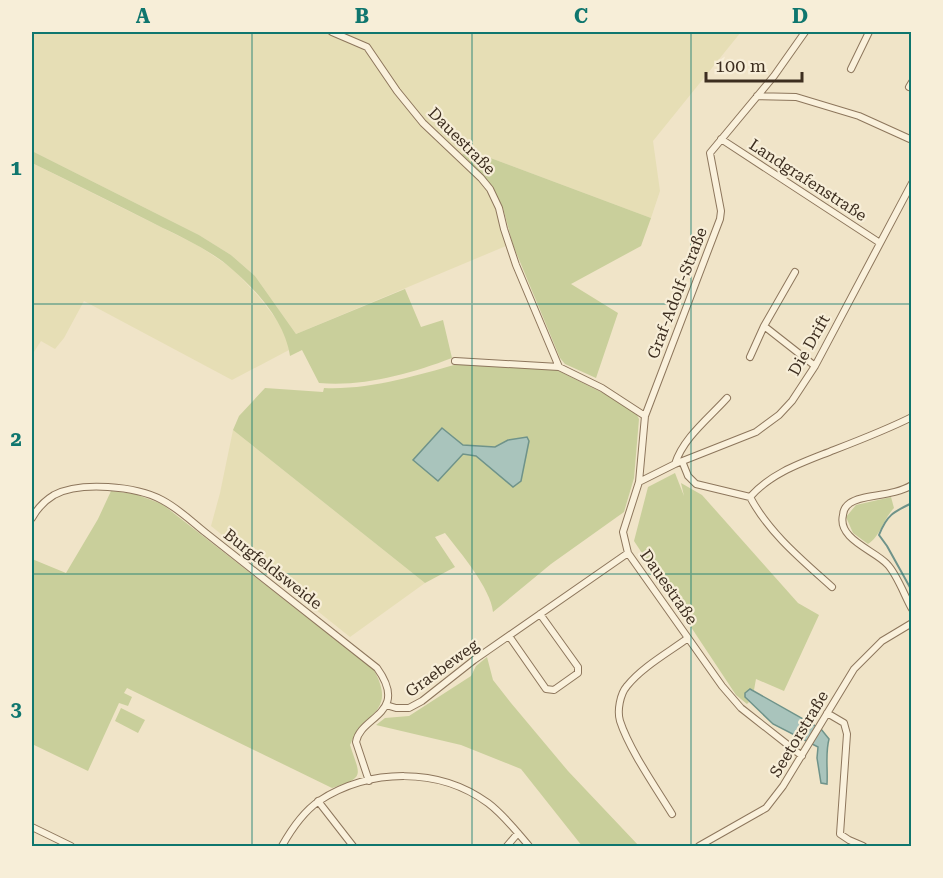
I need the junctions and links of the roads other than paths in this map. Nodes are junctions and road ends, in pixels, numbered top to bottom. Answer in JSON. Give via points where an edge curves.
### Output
{"nodes":[{"id":1,"x":332,"y":32,"type":"edge"},
{"id":2,"x":805,"y":32,"type":"edge"},
{"id":3,"x":869,"y":32,"type":"edge"},
{"id":4,"x":851,"y":69,"type":"dead end"},
{"id":5,"x":757,"y":96,"type":"junction"},
{"id":6,"x":721,"y":140,"type":"junction"},
{"id":7,"x":912,"y":140,"type":"edge"},
{"id":8,"x":912,"y":183,"type":"edge"},
{"id":9,"x":880,"y":243,"type":"junction"},
{"id":10,"x":795,"y":272,"type":"dead end"},
{"id":11,"x":764,"y":326,"type":"junction"},
{"id":12,"x":750,"y":357,"type":"dead end"},
{"id":13,"x":455,"y":361,"type":"dead end"},
{"id":14,"x":815,"y":366,"type":"junction"},
{"id":15,"x":559,"y":367,"type":"junction"},
{"id":16,"x":727,"y":398,"type":"dead end"},
{"id":17,"x":645,"y":416,"type":"junction"},
{"id":18,"x":912,"y":417,"type":"edge"},
{"id":19,"x":678,"y":463,"type":"junction"},
{"id":20,"x":639,"y":482,"type":"junction"},
{"id":21,"x":912,"y":485,"type":"edge"},
{"id":22,"x":750,"y":497,"type":"junction"},
{"id":23,"x":32,"y":518,"type":"edge"},
{"id":24,"x":628,"y":553,"type":"junction"},
{"id":25,"x":832,"y":587,"type":"dead end"},
{"id":26,"x":912,"y":609,"type":"edge"},
{"id":27,"x":540,"y":614,"type":"junction"},
{"id":28,"x":912,"y":622,"type":"edge"},
{"id":29,"x":509,"y":636,"type":"junction"},
{"id":30,"x":688,"y":638,"type":"junction"},
{"id":31,"x":386,"y":705,"type":"junction"},
{"id":32,"x":827,"y":713,"type":"junction"},
{"id":33,"x":803,"y":753,"type":"junction"},
{"id":34,"x":369,"y":781,"type":"junction"},
{"id":35,"x":318,"y":801,"type":"junction"},
{"id":36,"x":672,"y":814,"type":"dead end"},
{"id":37,"x":32,"y":827,"type":"edge"},
{"id":38,"x":518,"y":833,"type":"junction"},
{"id":39,"x":71,"y":846,"type":"edge"},
{"id":40,"x":282,"y":846,"type":"edge"},
{"id":41,"x":353,"y":846,"type":"edge"},
{"id":42,"x":507,"y":846,"type":"edge"},
{"id":43,"x":529,"y":846,"type":"edge"},
{"id":44,"x":699,"y":846,"type":"edge"},
{"id":45,"x":863,"y":846,"type":"edge"}],
"edges":[{"from":1,"to":15,"type":"street","name":"Dauestraße","via":[[367,47],[423,123],[490,189],[516,265]]},
{"from":2,"to":5,"type":"street","name":"Graf-Adolf-Straße"},
{"from":3,"to":4,"type":"street"},
{"from":5,"to":6,"type":"street","name":"Graf-Adolf-Straße"},
{"from":5,"to":7,"type":"street","via":[[796,97],[859,116]]},
{"from":6,"to":9,"type":"street","name":"Landgrafenstraße"},
{"from":6,"to":17,"type":"street","name":"Graf-Adolf-Straße","via":[[710,153],[720,219]]},
{"from":8,"to":9,"type":"street","name":"Die Drift"},
{"from":9,"to":14,"type":"street","name":"Die Drift"},
{"from":10,"to":11,"type":"street"},
{"from":11,"to":12,"type":"street"},
{"from":11,"to":14,"type":"street"},
{"from":13,"to":15,"type":"street"},
{"from":14,"to":19,"type":"street","name":"Die Drift","via":[[792,401],[756,432]]},
{"from":15,"to":17,"type":"street","via":[[602,388]]},
{"from":16,"to":19,"type":"street","via":[[679,452]]},
{"from":17,"to":20,"type":"street","name":"Dauestraße"},
{"from":18,"to":22,"type":"street","via":[[788,468]]},
{"from":19,"to":20,"type":"street","name":"Die Drift"},
{"from":19,"to":22,"type":"street","via":[[696,484]]},
{"from":20,"to":24,"type":"street","name":"Dauestraße","via":[[623,532]]},
{"from":21,"to":26,"type":"street","via":[[896,493],[851,502],[845,508],[842,523],[855,540],[888,564]]},
{"from":22,"to":25,"type":"street","via":[[758,513],[798,557]]},
{"from":23,"to":31,"type":"street","name":"Burgfeldsweide","via":[[54,495],[83,488],[121,488],[160,498],[187,515],[377,668],[386,684]]},
{"from":24,"to":27,"type":"street","name":"Graebeweg"},
{"from":24,"to":30,"type":"street","name":"Dauestraße"},
{"from":27,"to":29,"type":"street","name":"Graebeweg"},
{"from":27,"to":29,"type":"street","via":[[578,667],[578,673],[562,685],[546,689]]},
{"from":28,"to":32,"type":"street","name":"Seetorstraße","via":[[863,659]]},
{"from":29,"to":31,"type":"street","name":"Graebeweg","via":[[422,701],[409,708]]},
{"from":30,"to":33,"type":"street","name":"Dauestraße","via":[[741,708]]},
{"from":30,"to":36,"type":"street","via":[[626,687],[619,709],[629,741]]},
{"from":31,"to":34,"type":"street","via":[[357,736]]},
{"from":32,"to":33,"type":"street","name":"Seetorstraße"},
{"from":32,"to":45,"type":"street","via":[[844,723],[847,734],[840,834]]},
{"from":33,"to":44,"type":"street","name":"Seetorstraße","via":[[766,808]]},
{"from":34,"to":35,"type":"street"},
{"from":34,"to":38,"type":"street","via":[[415,776],[452,784],[488,803]]},
{"from":35,"to":40,"type":"street"},
{"from":35,"to":41,"type":"street"},
{"from":37,"to":39,"type":"street"},
{"from":38,"to":42,"type":"street"},
{"from":38,"to":43,"type":"street"}]}
